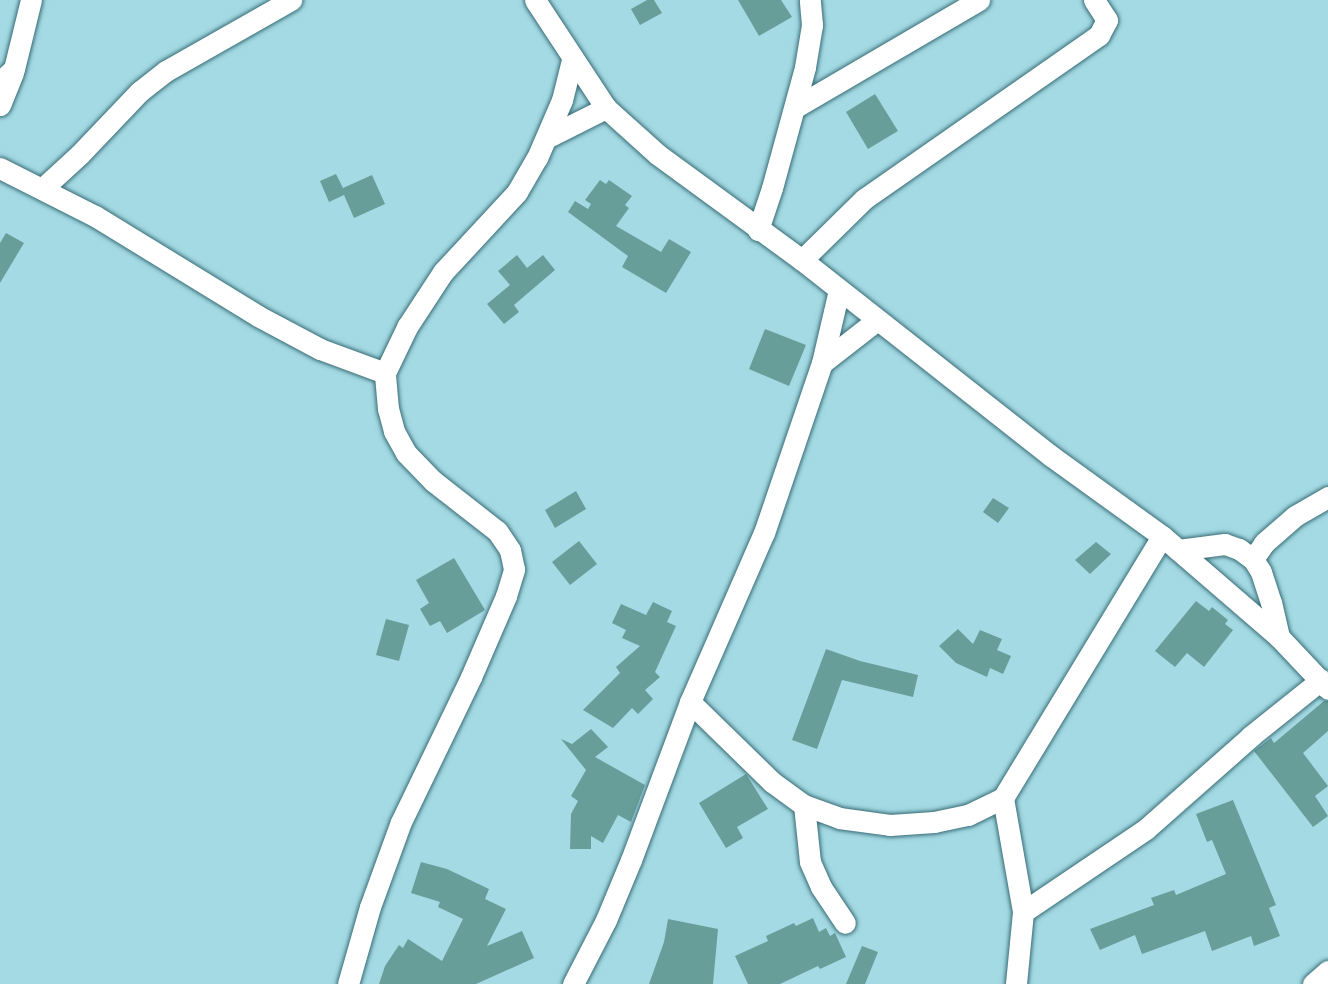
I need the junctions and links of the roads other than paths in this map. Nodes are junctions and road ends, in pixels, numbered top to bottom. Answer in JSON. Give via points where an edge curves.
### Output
{"nodes":[{"id":1,"x":31,"y":0,"type":"edge"},
{"id":2,"x":291,"y":0,"type":"edge"},
{"id":3,"x":535,"y":0,"type":"edge"},
{"id":4,"x":810,"y":0,"type":"edge"},
{"id":5,"x":979,"y":0,"type":"edge"},
{"id":6,"x":1094,"y":0,"type":"edge"},
{"id":7,"x":572,"y":60,"type":"junction"},
{"id":8,"x":7,"y":76,"type":"edge"},
{"id":9,"x":0,"y":105,"type":"edge"},
{"id":10,"x":796,"y":107,"type":"junction"},
{"id":11,"x":606,"y":108,"type":"junction"},
{"id":12,"x":548,"y":137,"type":"junction"},
{"id":13,"x":0,"y":168,"type":"edge"},
{"id":14,"x":43,"y":188,"type":"junction"},
{"id":15,"x":758,"y":230,"type":"junction"},
{"id":16,"x":801,"y":260,"type":"junction"},
{"id":17,"x":838,"y":290,"type":"junction"},
{"id":18,"x":877,"y":320,"type":"junction"},
{"id":19,"x":822,"y":363,"type":"junction"},
{"id":20,"x":385,"y":373,"type":"junction"},
{"id":21,"x":1328,"y":497,"type":"edge"},
{"id":22,"x":1162,"y":536,"type":"junction"},
{"id":23,"x":1179,"y":550,"type":"junction"},
{"id":24,"x":1253,"y":559,"type":"junction"},
{"id":25,"x":1279,"y":637,"type":"junction"},
{"id":26,"x":1324,"y":685,"type":"edge"},
{"id":27,"x":690,"y":702,"type":"junction"},
{"id":28,"x":1003,"y":798,"type":"junction"},
{"id":29,"x":804,"y":805,"type":"junction"},
{"id":30,"x":1023,"y":912,"type":"junction"},
{"id":31,"x":845,"y":923,"type":"dead end"},
{"id":32,"x":1328,"y":972,"type":"edge"},
{"id":33,"x":348,"y":984,"type":"edge"},
{"id":34,"x":573,"y":984,"type":"edge"},
{"id":35,"x":1016,"y":984,"type":"edge"},
{"id":36,"x":1313,"y":984,"type":"edge"}],
"edges":[{"from":1,"to":8,"type":"street"},
{"from":2,"to":14,"type":"street","via":[[166,71],[139,92]]},
{"from":3,"to":7,"type":"street"},
{"from":4,"to":10,"type":"street","via":[[812,25]]},
{"from":5,"to":10,"type":"street"},
{"from":6,"to":16,"type":"street","via":[[1107,20],[1099,35],[864,199]]},
{"from":7,"to":11,"type":"street"},
{"from":7,"to":12,"type":"street"},
{"from":8,"to":9,"type":"street"},
{"from":10,"to":15,"type":"street"},
{"from":11,"to":12,"type":"street"},
{"from":11,"to":15,"type":"street","via":[[657,154]]},
{"from":12,"to":20,"type":"street","via":[[517,192],[443,272],[407,327]]},
{"from":13,"to":14,"type":"street"},
{"from":14,"to":20,"type":"street","via":[[258,316],[320,349]]},
{"from":15,"to":16,"type":"street"},
{"from":16,"to":17,"type":"street"},
{"from":17,"to":18,"type":"street"},
{"from":17,"to":19,"type":"street"},
{"from":18,"to":19,"type":"street"},
{"from":18,"to":22,"type":"street","via":[[1051,456]]},
{"from":19,"to":27,"type":"street","via":[[764,533]]},
{"from":20,"to":33,"type":"street","via":[[388,409],[406,453],[433,481],[497,531],[510,550],[514,569],[471,677],[401,822],[370,907]]},
{"from":21,"to":24,"type":"street","via":[[1295,516],[1264,543]]},
{"from":22,"to":23,"type":"street"},
{"from":22,"to":28,"type":"street"},
{"from":23,"to":24,"type":"street","via":[[1225,544]]},
{"from":23,"to":25,"type":"street"},
{"from":24,"to":25,"type":"street","via":[[1261,572]]},
{"from":25,"to":26,"type":"street"},
{"from":26,"to":30,"type":"street","via":[[1251,736],[1146,829]]},
{"from":27,"to":29,"type":"street","via":[[772,782]]},
{"from":27,"to":34,"type":"street","via":[[631,860]]},
{"from":28,"to":29,"type":"street","via":[[968,815],[890,825],[839,818]]},
{"from":28,"to":30,"type":"street"},
{"from":29,"to":31,"type":"street","via":[[810,862]]},
{"from":30,"to":35,"type":"street"},
{"from":32,"to":36,"type":"street"}]}
